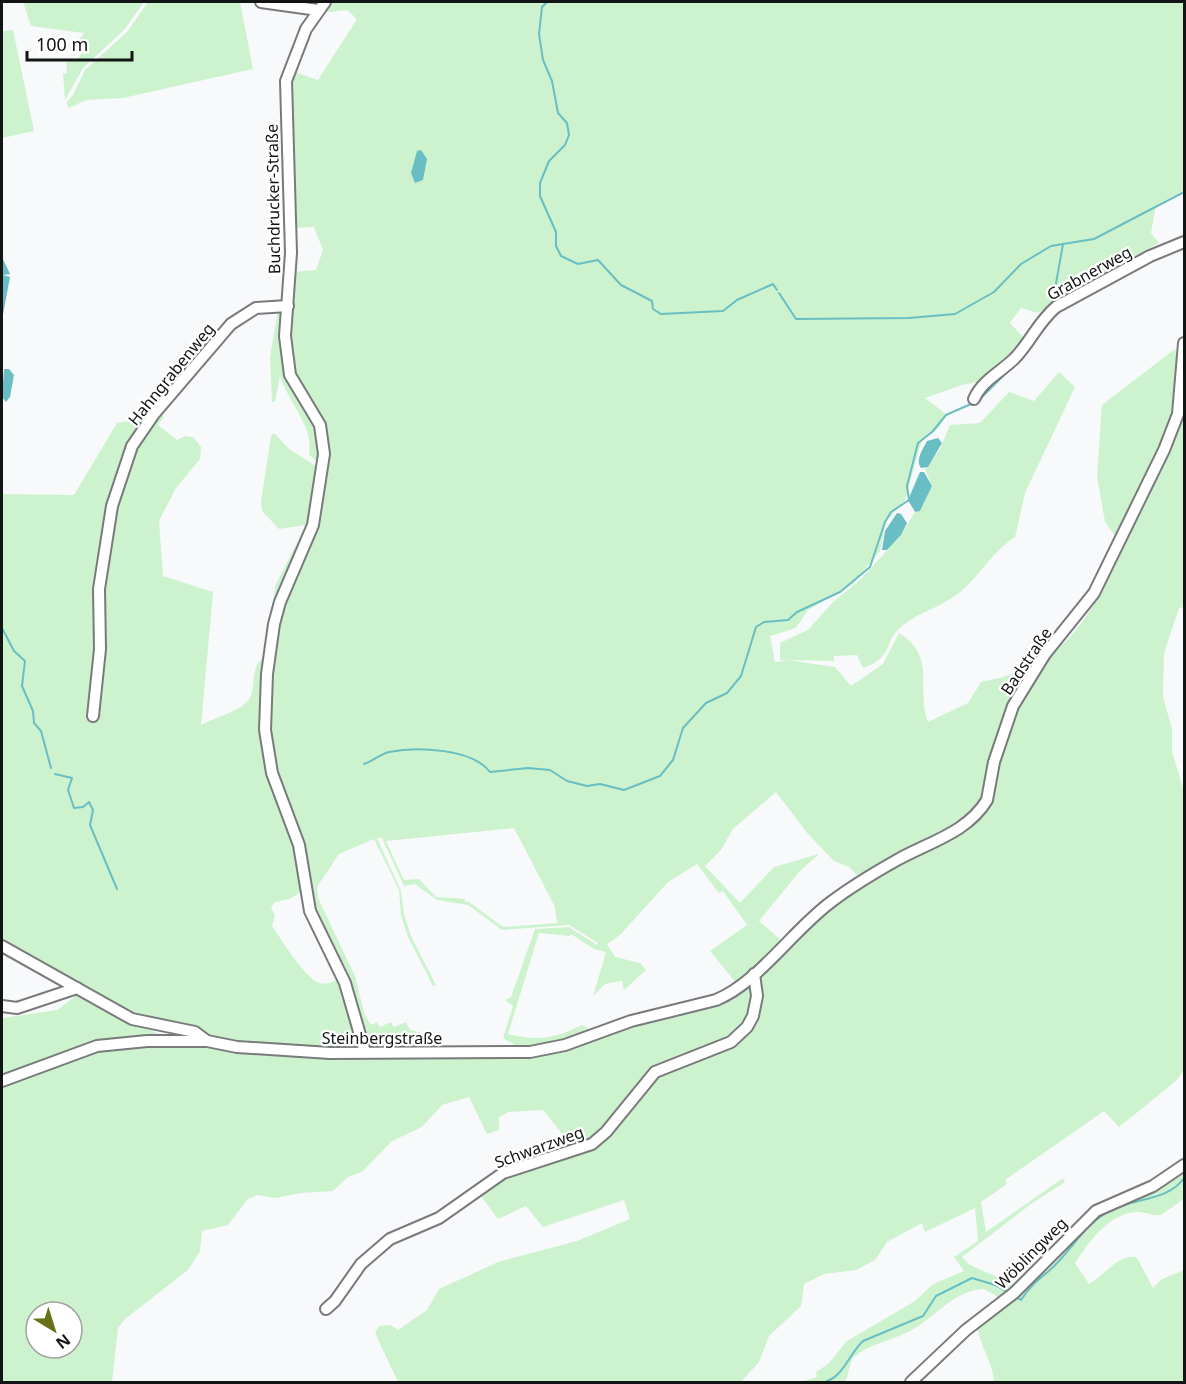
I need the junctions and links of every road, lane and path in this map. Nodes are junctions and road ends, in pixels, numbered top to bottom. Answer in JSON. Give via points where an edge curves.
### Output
{"nodes":[{"id":1,"x":261,"y":2,"type":"edge"},
{"id":2,"x":321,"y":6,"type":"edge"},
{"id":3,"x":1185,"y":242,"type":"edge"},
{"id":4,"x":288,"y":306,"type":"junction"},
{"id":5,"x":1185,"y":343,"type":"edge"},
{"id":6,"x":974,"y":399,"type":"dead end"},
{"id":7,"x":93,"y":716,"type":"dead end"},
{"id":8,"x":2,"y":946,"type":"edge"},
{"id":9,"x":754,"y":974,"type":"junction"},
{"id":10,"x":77,"y":988,"type":"junction"},
{"id":11,"x":2,"y":1006,"type":"edge"},
{"id":12,"x":207,"y":1041,"type":"junction"},
{"id":13,"x":365,"y":1052,"type":"junction"},
{"id":14,"x":2,"y":1081,"type":"edge"},
{"id":15,"x":1185,"y":1165,"type":"edge"},
{"id":16,"x":326,"y":1309,"type":"dead end"},
{"id":17,"x":911,"y":1383,"type":"edge"}],
"edges":[{"from":1,"to":2,"type":"street"},
{"from":2,"to":4,"type":"street","name":"Buchdrucker-Straße","via":[[296,54],[286,86],[291,239]]},
{"from":3,"to":6,"type":"street","name":"Grabnerweg","via":[[1150,256],[1056,306],[1016,357],[980,386]]},
{"from":4,"to":7,"type":"street","name":"Hahngrabenweg","via":[[256,308],[231,324],[154,414],[132,446],[112,506],[99,590],[100,649]]},
{"from":4,"to":13,"type":"street","name":"Buchdrucker-Straße","via":[[288,370],[320,425],[324,454],[313,525],[274,624],[266,694],[266,746],[297,837],[310,911],[345,983]]},
{"from":5,"to":9,"type":"street","name":"Badstraße","via":[[1178,414],[1164,450],[1094,593],[1045,654],[1013,706],[983,806],[958,830],[898,859],[829,903]]},
{"from":8,"to":10,"type":"street"},
{"from":9,"to":13,"type":"street","name":"Steinbergstraße","via":[[716,1000],[631,1021],[547,1050],[505,1054]]},
{"from":9,"to":16,"type":"street","name":"Schwarzweg","via":[[756,1007],[739,1036],[655,1072],[592,1144],[511,1170],[439,1218],[390,1239],[361,1264]]},
{"from":10,"to":11,"type":"street","via":[[17,1008]]},
{"from":10,"to":12,"type":"street","via":[[132,1020],[195,1032]]},
{"from":12,"to":13,"type":"street","name":"Steinbergstraße","via":[[237,1047]]},
{"from":12,"to":14,"type":"street","name":"Steinbergstraße","via":[[97,1046]]},
{"from":15,"to":17,"type":"street","name":"Wöblingweg","via":[[1153,1186],[1096,1211],[1010,1297],[966,1330]]}]}
